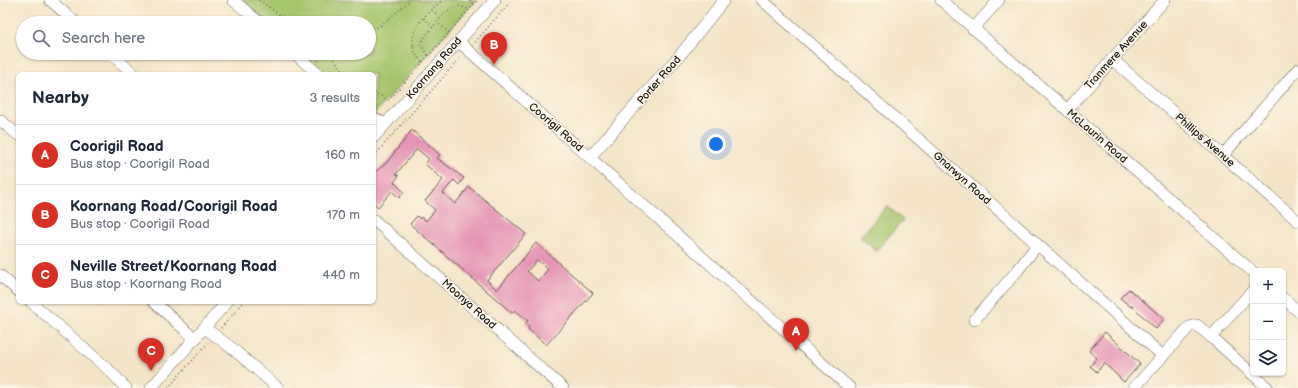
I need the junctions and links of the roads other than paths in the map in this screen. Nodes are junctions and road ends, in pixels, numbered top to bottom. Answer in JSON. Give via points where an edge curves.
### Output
{"nodes":[{"id":1,"x":50,"y":0,"type":"edge"},
{"id":2,"x":234,"y":0,"type":"edge"},
{"id":3,"x":495,"y":0,"type":"edge"},
{"id":4,"x":724,"y":0,"type":"edge"},
{"id":5,"x":762,"y":0,"type":"edge"},
{"id":6,"x":941,"y":0,"type":"edge"},
{"id":7,"x":999,"y":0,"type":"edge"},
{"id":8,"x":1165,"y":0,"type":"edge"},
{"id":9,"x":68,"y":16,"type":"edge"},
{"id":10,"x":252,"y":16,"type":"edge"},
{"id":11,"x":973,"y":29,"type":"junction"},
{"id":12,"x":458,"y":41,"type":"junction"},
{"id":13,"x":1112,"y":59,"type":"junction"},
{"id":14,"x":118,"y":60,"type":"edge"},
{"id":15,"x":302,"y":60,"type":"edge"},
{"id":16,"x":1298,"y":69,"type":"edge"},
{"id":17,"x":132,"y":72,"type":"edge"},
{"id":18,"x":316,"y":72,"type":"edge"},
{"id":19,"x":1067,"y":110,"type":"junction"},
{"id":20,"x":0,"y":120,"type":"edge"},
{"id":21,"x":378,"y":130,"type":"edge"},
{"id":22,"x":16,"y":133,"type":"edge"},
{"id":23,"x":1223,"y":155,"type":"junction"},
{"id":24,"x":590,"y":157,"type":"junction"},
{"id":25,"x":1298,"y":221,"type":"edge"},
{"id":26,"x":376,"y":222,"type":"edge"},
{"id":27,"x":1037,"y":245,"type":"junction"},
{"id":28,"x":1250,"y":269,"type":"edge"},
{"id":29,"x":0,"y":275,"type":"edge"},
{"id":30,"x":16,"y":289,"type":"edge"},
{"id":31,"x":1250,"y":293,"type":"edge"},
{"id":32,"x":1286,"y":301,"type":"edge"},
{"id":33,"x":33,"y":304,"type":"edge"},
{"id":34,"x":156,"y":304,"type":"edge"},
{"id":35,"x":225,"y":304,"type":"edge"},
{"id":36,"x":1298,"y":311,"type":"edge"},
{"id":37,"x":974,"y":320,"type":"dead end"},
{"id":38,"x":207,"y":325,"type":"junction"},
{"id":39,"x":1211,"y":337,"type":"junction"},
{"id":40,"x":195,"y":339,"type":"junction"},
{"id":41,"x":1163,"y":356,"type":"junction"},
{"id":42,"x":110,"y":371,"type":"junction"},
{"id":43,"x":126,"y":388,"type":"edge"},
{"id":44,"x":134,"y":388,"type":"edge"},
{"id":45,"x":151,"y":388,"type":"edge"},
{"id":46,"x":278,"y":388,"type":"edge"},
{"id":47,"x":563,"y":388,"type":"edge"},
{"id":48,"x":850,"y":388,"type":"edge"},
{"id":49,"x":1134,"y":388,"type":"edge"},
{"id":50,"x":1268,"y":388,"type":"edge"}],
"edges":[{"from":1,"to":9,"type":"street"},
{"from":2,"to":10,"type":"street"},
{"from":3,"to":12,"type":"street","name":"Koornang Road"},
{"from":4,"to":24,"type":"street","name":"Porter Road","via":[[677,59]]},
{"from":5,"to":27,"type":"street","name":"Gnarwyn Road"},
{"from":6,"to":11,"type":"street","name":"McLaurin Road"},
{"from":7,"to":11,"type":"street"},
{"from":8,"to":13,"type":"street","name":"Tranmere Avenue"},
{"from":11,"to":19,"type":"street","name":"McLaurin Road"},
{"from":12,"to":21,"type":"street","name":"Koornang Road"},
{"from":12,"to":24,"type":"street","name":"Coorigil Road"},
{"from":13,"to":19,"type":"street","name":"Tranmere Avenue"},
{"from":13,"to":23,"type":"street","name":"Phillips Avenue"},
{"from":14,"to":17,"type":"street"},
{"from":15,"to":18,"type":"street"},
{"from":16,"to":23,"type":"street"},
{"from":19,"to":28,"type":"street","name":"McLaurin Road"},
{"from":20,"to":22,"type":"street"},
{"from":23,"to":25,"type":"street","name":"Phillips Avenue"},
{"from":24,"to":48,"type":"street","name":"Coorigil Road"},
{"from":26,"to":47,"type":"street","name":"Moonya Road"},
{"from":27,"to":37,"type":"street"},
{"from":27,"to":41,"type":"street","name":"Gnarwyn Road"},
{"from":29,"to":30,"type":"street"},
{"from":31,"to":39,"type":"street"},
{"from":32,"to":36,"type":"street"},
{"from":33,"to":42,"type":"street"},
{"from":34,"to":40,"type":"street"},
{"from":35,"to":38,"type":"street"},
{"from":38,"to":40,"type":"street"},
{"from":38,"to":46,"type":"street"},
{"from":39,"to":41,"type":"street","via":[[1197,325],[1193,325]]},
{"from":39,"to":50,"type":"street"},
{"from":40,"to":45,"type":"street"},
{"from":41,"to":49,"type":"street"},
{"from":42,"to":43,"type":"street"},
{"from":42,"to":44,"type":"street"}]}
